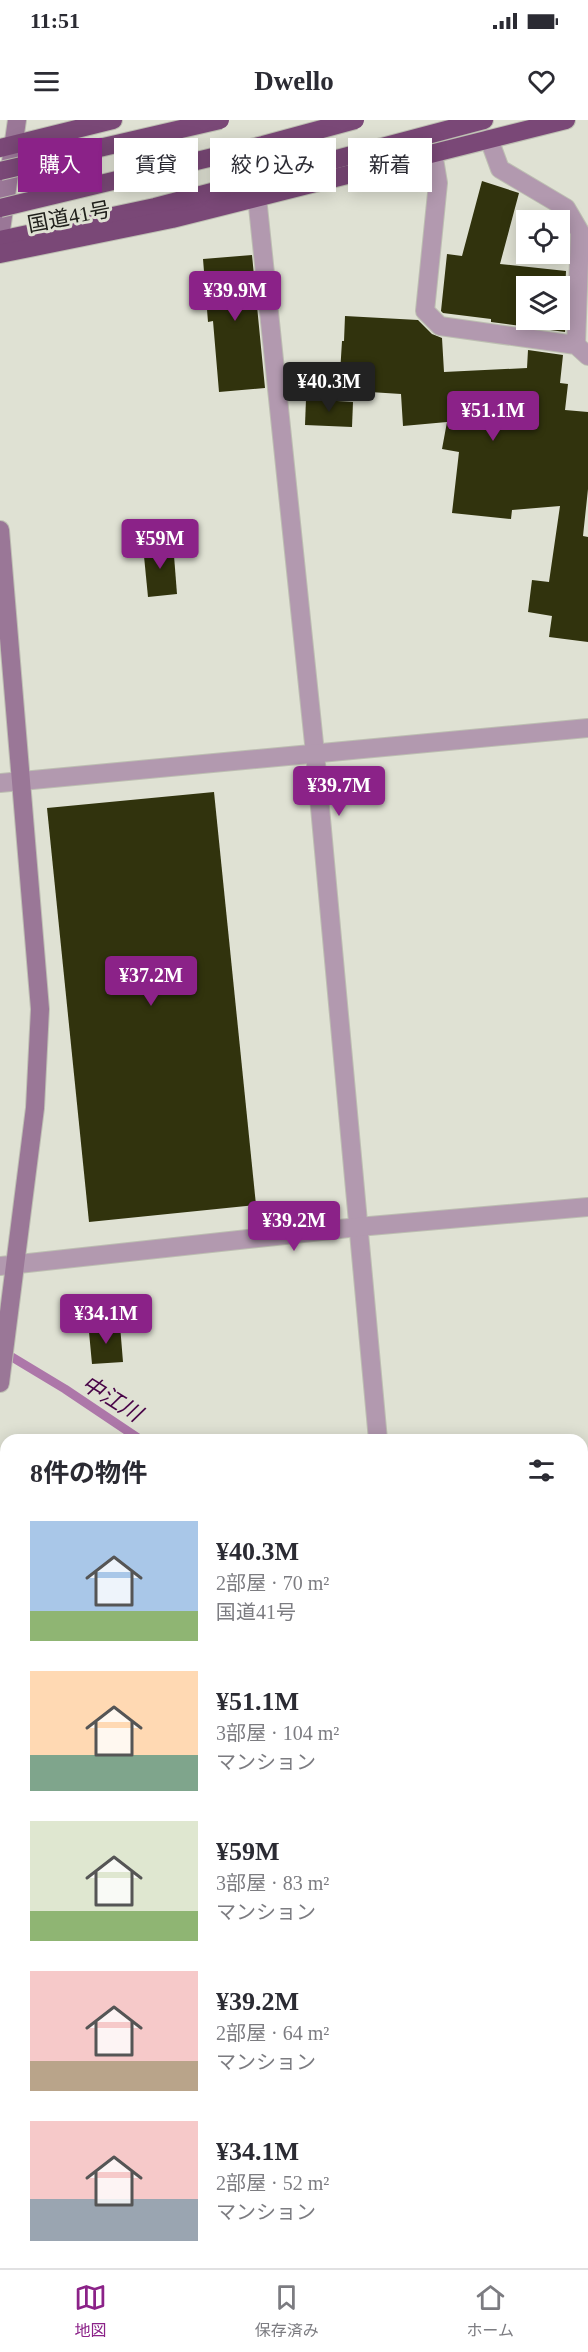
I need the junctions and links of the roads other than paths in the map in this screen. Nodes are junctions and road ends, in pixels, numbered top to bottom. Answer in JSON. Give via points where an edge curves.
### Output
{"nodes":[{"id":1,"x":17,"y":120,"type":"edge"},
{"id":2,"x":113,"y":120,"type":"edge"},
{"id":3,"x":220,"y":120,"type":"edge"},
{"id":4,"x":355,"y":120,"type":"edge"},
{"id":5,"x":484,"y":120,"type":"edge"},
{"id":6,"x":566,"y":120,"type":"edge"},
{"id":7,"x":489,"y":139,"type":"junction"},
{"id":8,"x":7,"y":146,"type":"edge"},
{"id":9,"x":433,"y":153,"type":"junction"},
{"id":10,"x":0,"y":171,"type":"edge"},
{"id":11,"x":257,"y":198,"type":"junction"},
{"id":12,"x":0,"y":208,"type":"edge"},
{"id":13,"x":0,"y":239,"type":"edge"},
{"id":14,"x":0,"y":254,"type":"edge"},
{"id":15,"x":582,"y":351,"type":"edge"},
{"id":16,"x":0,"y":530,"type":"edge"},
{"id":17,"x":588,"y":728,"type":"edge"},
{"id":18,"x":315,"y":753,"type":"junction"},
{"id":19,"x":22,"y":781,"type":"junction"},
{"id":20,"x":0,"y":783,"type":"edge"},
{"id":21,"x":588,"y":1207,"type":"edge"},
{"id":22,"x":358,"y":1227,"type":"junction"},
{"id":23,"x":7,"y":1266,"type":"edge"},
{"id":24,"x":0,"y":1383,"type":"edge"},
{"id":25,"x":377,"y":1434,"type":"edge"}],
"edges":[{"from":1,"to":8,"type":"street"},
{"from":2,"to":8,"type":"highway"},
{"from":3,"to":10,"type":"highway","bridge":true},
{"from":4,"to":12,"type":"highway","bridge":true},
{"from":5,"to":13,"type":"highway","via":[[155,207]]},
{"from":6,"to":7,"type":"highway","name":"国道41号"},
{"from":7,"to":9,"type":"highway","name":"国道41号"},
{"from":7,"to":15,"type":"street","via":[[500,169],[566,208],[580,232]]},
{"from":8,"to":13,"type":"street"},
{"from":9,"to":11,"type":"highway","name":"国道41号"},
{"from":9,"to":15,"type":"street","via":[[438,183],[425,311],[440,326]]},
{"from":11,"to":14,"type":"highway","name":"国道41号"},
{"from":11,"to":18,"type":"street"},
{"from":16,"to":19,"type":"street"},
{"from":17,"to":18,"type":"street"},
{"from":18,"to":19,"type":"street"},
{"from":18,"to":22,"type":"street"},
{"from":19,"to":20,"type":"street"},
{"from":19,"to":23,"type":"street","via":[[40,1009],[35,1108]]},
{"from":21,"to":22,"type":"street"},
{"from":22,"to":23,"type":"street"},
{"from":22,"to":25,"type":"street"},
{"from":23,"to":24,"type":"street","via":[[7,1319]]}]}
